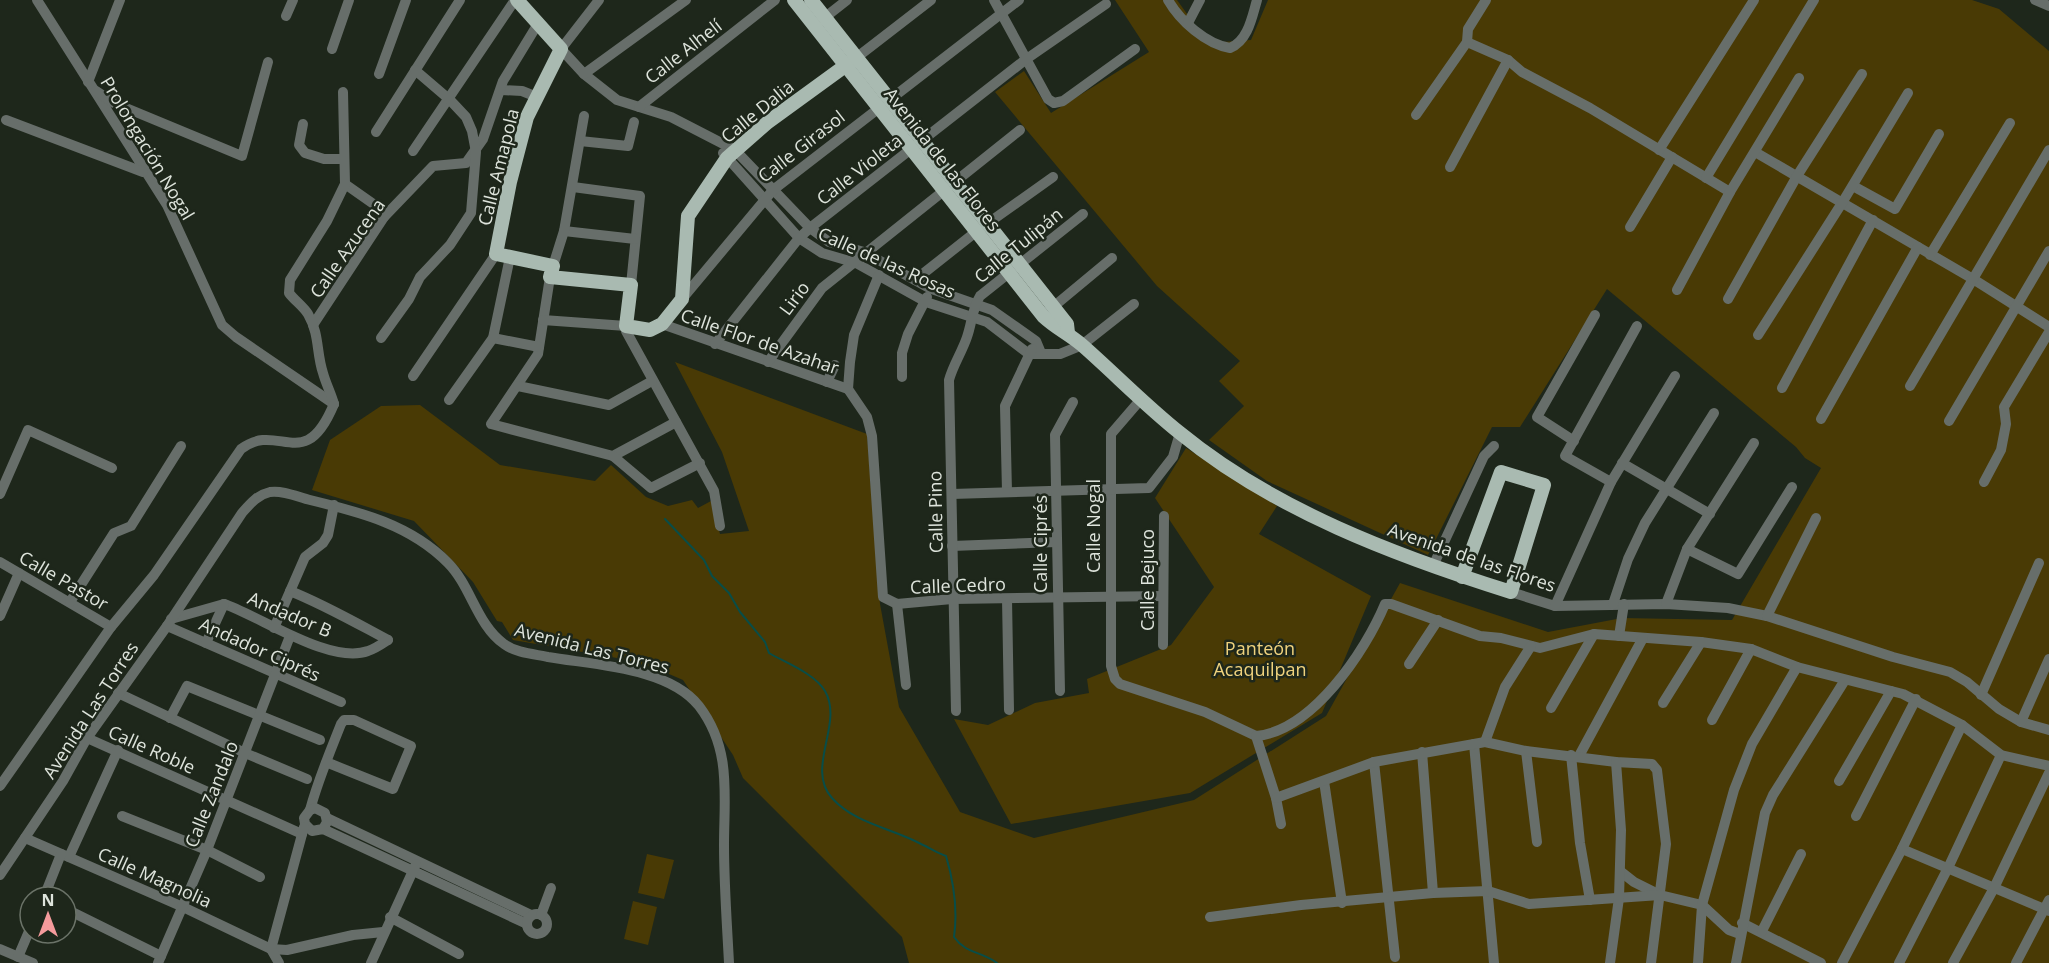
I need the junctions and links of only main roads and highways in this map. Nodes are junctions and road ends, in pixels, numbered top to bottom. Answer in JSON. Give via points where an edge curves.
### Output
{"nodes":[{"id":1,"x":516,"y":0,"type":"edge"},
{"id":2,"x":794,"y":0,"type":"edge"},
{"id":3,"x":811,"y":0,"type":"edge"},
{"id":4,"x":820,"y":21,"type":"junction"},
{"id":5,"x":851,"y":62,"type":"junction"},
{"id":6,"x":682,"y":298,"type":"joint"},
{"id":7,"x":662,"y":324,"type":"joint"},
{"id":8,"x":1462,"y":577,"type":"junction"}],
"edges":[{"from":1,"to":7,"type":"main road","name":"Calle Amapola","via":[[561,49],[526,117],[496,254],[552,271],[631,285],[626,326],[650,330]]},
{"from":2,"to":4,"type":"main road","name":"Avenida de las Flores"},
{"from":3,"to":4,"type":"main road","name":"Avenida de las Flores"},
{"from":4,"to":5,"type":"main road","name":"Avenida de las Flores"},
{"from":5,"to":6,"type":"main road","name":"Calle Dalia","via":[[731,154],[688,216]]},
{"from":5,"to":8,"type":"main road","name":"Avenida de las Flores","via":[[1048,311],[1067,324],[1068,333],[1180,433],[1264,490],[1358,536]]},
{"from":6,"to":7,"type":"main road","name":"Calle Girasol"},
{"from":8,"to":8,"type":"main road","name":"Avenida de las Flores","via":[[1501,472],[1545,485],[1510,592]]}]}
